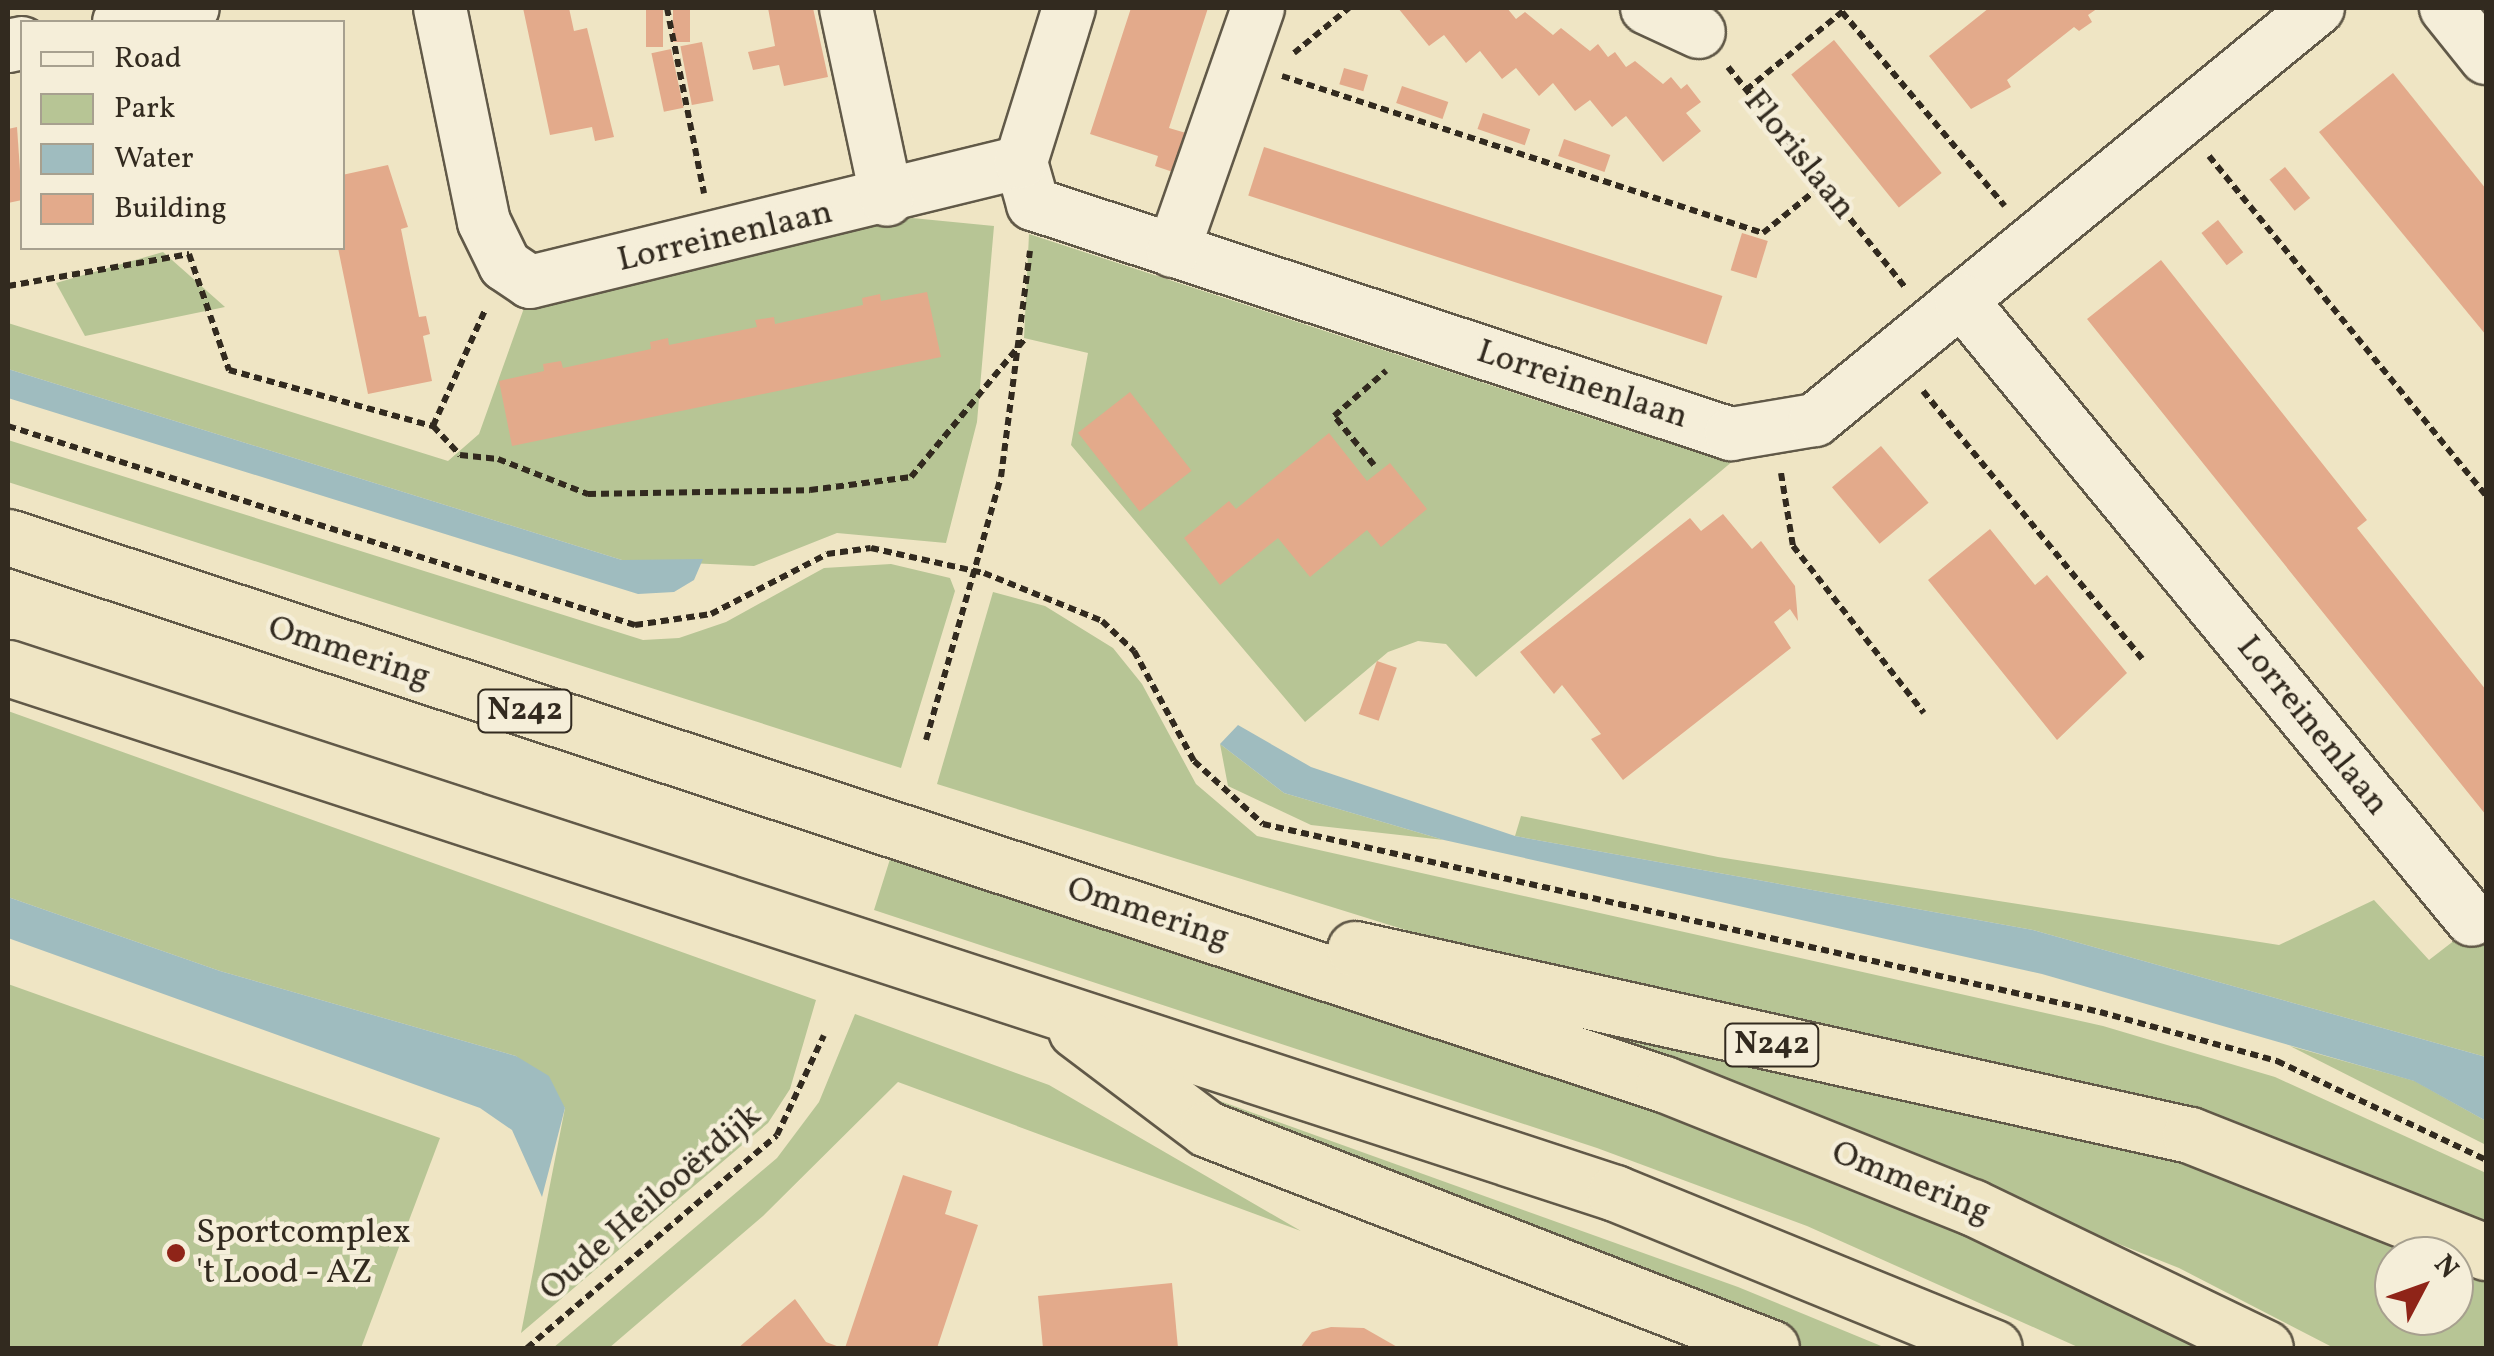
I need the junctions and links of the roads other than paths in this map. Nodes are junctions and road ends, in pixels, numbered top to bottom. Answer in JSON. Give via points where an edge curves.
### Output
{"nodes":[{"id":1,"x":194,"y":8,"type":"edge"},
{"id":2,"x":440,"y":8,"type":"edge"},
{"id":3,"x":846,"y":8,"type":"edge"},
{"id":4,"x":1069,"y":8,"type":"edge"},
{"id":5,"x":1258,"y":8,"type":"edge"},
{"id":6,"x":1647,"y":8,"type":"edge"},
{"id":7,"x":2318,"y":8,"type":"edge"},
{"id":8,"x":2446,"y":8,"type":"edge"},
{"id":9,"x":131,"y":20,"type":"edge"},
{"id":10,"x":1699,"y":32,"type":"road end"},
{"id":11,"x":2486,"y":58,"type":"edge"},
{"id":12,"x":1027,"y":183,"type":"junction"},
{"id":13,"x":887,"y":200,"type":"junction"},
{"id":14,"x":1174,"y":250,"type":"junction"},
{"id":15,"x":1948,"y":311,"type":"junction"},
{"id":16,"x":8,"y":537,"type":"edge"},
{"id":17,"x":8,"y":668,"type":"edge"},
{"id":18,"x":1044,"y":880,"type":"junction"},
{"id":19,"x":2472,"y":920,"type":"dead end"},
{"id":20,"x":1038,"y":1002,"type":"junction"},
{"id":21,"x":2486,"y":1252,"type":"edge"},
{"id":22,"x":1771,"y":1348,"type":"edge"},
{"id":23,"x":1994,"y":1348,"type":"edge"},
{"id":24,"x":2265,"y":1348,"type":"edge"}],
"edges":[{"from":1,"to":9,"type":"street"},
{"from":2,"to":13,"type":"street","name":"Lorreinenlaan","via":[[484,222],[505,265],[530,282]]},
{"from":3,"to":13,"type":"street"},
{"from":4,"to":12,"type":"street"},
{"from":5,"to":14,"type":"street"},
{"from":6,"to":10,"type":"street"},
{"from":7,"to":15,"type":"street","name":"Lorreinenlaan"},
{"from":8,"to":11,"type":"street"},
{"from":12,"to":13,"type":"street","name":"Lorreinenlaan"},
{"from":12,"to":14,"type":"street","name":"Lorreinenlaan"},
{"from":14,"to":15,"type":"street","name":"Lorreinenlaan","via":[[1731,434],[1815,420]]},
{"from":15,"to":19,"type":"street","name":"Lorreinenlaan"},
{"from":16,"to":18,"type":"highway","name":"Ommering","number":"N242"},
{"from":17,"to":20,"type":"highway"},
{"from":18,"to":21,"type":"highway","number":"N242","via":[[2190,1135]]},
{"from":18,"to":24,"type":"highway","name":"Ommering","number":"N242","via":[[1683,1092],[1972,1207]]},
{"from":20,"to":22,"type":"highway","via":[[1207,1129]]},
{"from":20,"to":23,"type":"highway","via":[[1616,1193]]}]}
